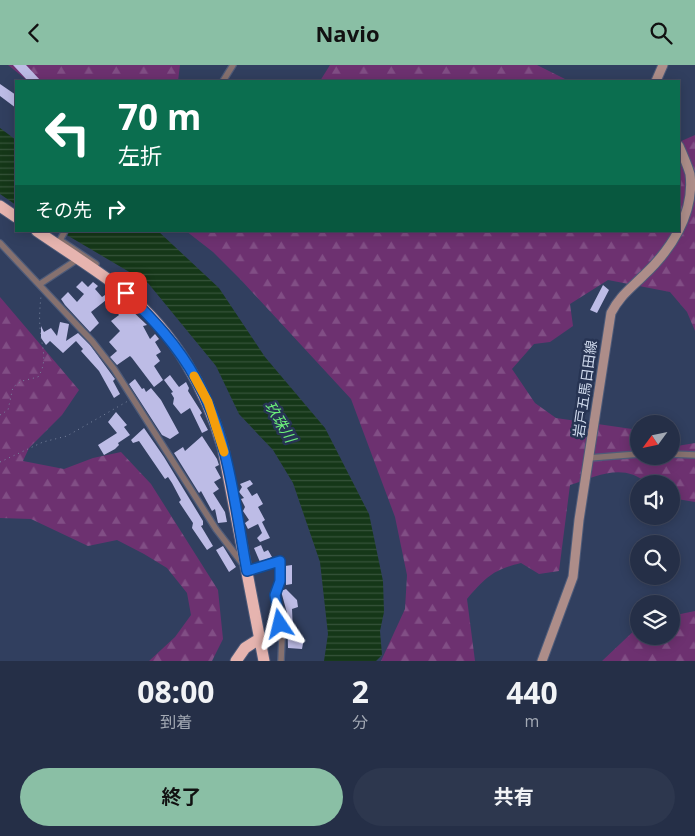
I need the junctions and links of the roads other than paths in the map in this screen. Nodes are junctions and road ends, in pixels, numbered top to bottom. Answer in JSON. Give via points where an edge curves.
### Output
{"nodes":[{"id":1,"x":233,"y":65,"type":"edge"},
{"id":2,"x":663,"y":65,"type":"edge"},
{"id":3,"x":224,"y":80,"type":"edge"},
{"id":4,"x":656,"y":80,"type":"edge"},
{"id":5,"x":680,"y":148,"type":"edge"},
{"id":6,"x":0,"y":206,"type":"edge"},
{"id":7,"x":15,"y":216,"type":"edge"},
{"id":8,"x":680,"y":231,"type":"edge"},
{"id":9,"x":38,"y":232,"type":"edge"},
{"id":10,"x":64,"y":232,"type":"edge"},
{"id":11,"x":680,"y":232,"type":"edge"},
{"id":12,"x":0,"y":243,"type":"edge"},
{"id":13,"x":78,"y":259,"type":"junction"},
{"id":14,"x":93,"y":269,"type":"junction"},
{"id":15,"x":42,"y":287,"type":"junction"},
{"id":16,"x":680,"y":454,"type":"edge"},
{"id":17,"x":630,"y":455,"type":"edge"},
{"id":18,"x":695,"y":455,"type":"edge"},
{"id":19,"x":589,"y":458,"type":"junction"},
{"id":20,"x":247,"y":571,"type":"junction"},
{"id":21,"x":259,"y":639,"type":"junction"},
{"id":22,"x":264,"y":659,"type":"edge"},
{"id":23,"x":236,"y":661,"type":"edge"},
{"id":24,"x":281,"y":661,"type":"edge"},
{"id":25,"x":542,"y":661,"type":"edge"}],
"edges":[{"from":1,"to":3,"type":"street"},
{"from":2,"to":4,"type":"main road"},
{"from":5,"to":8,"type":"main road","name":"岩戸五馬日田線","via":[[692,183],[692,202]]},
{"from":6,"to":7,"type":"highway"},
{"from":9,"to":13,"type":"highway"},
{"from":10,"to":14,"type":"street","via":[[60,240],[96,263]]},
{"from":11,"to":19,"type":"main road","name":"岩戸五馬日田線","via":[[644,276],[618,300],[611,313]]},
{"from":12,"to":15,"type":"street"},
{"from":13,"to":14,"type":"highway"},
{"from":13,"to":15,"type":"street"},
{"from":14,"to":20,"type":"highway","via":[[126,293],[155,321],[197,379],[223,448]]},
{"from":15,"to":20,"type":"street","via":[[92,341],[134,399],[216,529],[234,549]]},
{"from":16,"to":18,"type":"street"},
{"from":17,"to":19,"type":"street"},
{"from":19,"to":25,"type":"main road","name":"岩戸五馬日田線","via":[[573,577]]},
{"from":20,"to":21,"type":"highway"},
{"from":20,"to":24,"type":"street","via":[[280,561],[280,581],[275,595],[282,638]]},
{"from":21,"to":22,"type":"highway"},
{"from":21,"to":23,"type":"highway","via":[[245,648]]}]}
